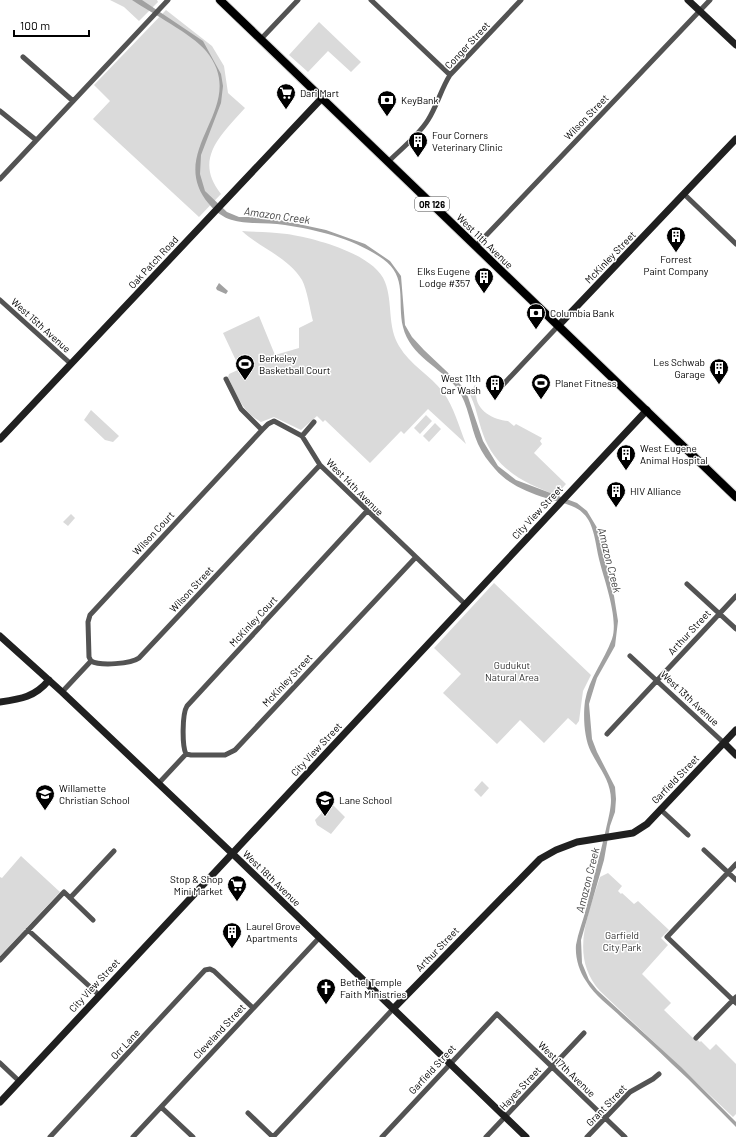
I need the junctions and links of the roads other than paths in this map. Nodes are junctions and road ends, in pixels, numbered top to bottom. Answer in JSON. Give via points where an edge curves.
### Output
{"nodes":[{"id":1,"x":168,"y":0,"type":"edge"},
{"id":2,"x":220,"y":0,"type":"edge"},
{"id":3,"x":298,"y":0,"type":"edge"},
{"id":4,"x":371,"y":0,"type":"edge"},
{"id":5,"x":521,"y":0,"type":"edge"},
{"id":6,"x":688,"y":0,"type":"edge"},
{"id":7,"x":710,"y":0,"type":"edge"},
{"id":8,"x":700,"y":11,"type":"junction"},
{"id":9,"x":260,"y":39,"type":"junction"},
{"id":10,"x":736,"y":45,"type":"edge"},
{"id":11,"x":23,"y":57,"type":"dead end"},
{"id":12,"x":450,"y":75,"type":"junction"},
{"id":13,"x":322,"y":98,"type":"junction"},
{"id":14,"x":73,"y":101,"type":"junction"},
{"id":15,"x":0,"y":111,"type":"edge"},
{"id":16,"x":736,"y":139,"type":"edge"},
{"id":17,"x":36,"y":140,"type":"junction"},
{"id":18,"x":388,"y":162,"type":"junction"},
{"id":19,"x":0,"y":179,"type":"edge"},
{"id":20,"x":684,"y":194,"type":"junction"},
{"id":21,"x":736,"y":244,"type":"edge"},
{"id":22,"x":476,"y":246,"type":"junction"},
{"id":23,"x":0,"y":300,"type":"edge"},
{"id":24,"x":559,"y":325,"type":"junction"},
{"id":25,"x":71,"y":364,"type":"junction"},
{"id":26,"x":226,"y":379,"type":"dead end"},
{"id":27,"x":499,"y":388,"type":"dead end"},
{"id":28,"x":647,"y":410,"type":"junction"},
{"id":29,"x":314,"y":422,"type":"dead end"},
{"id":30,"x":262,"y":430,"type":"junction"},
{"id":31,"x":302,"y":436,"type":"junction"},
{"id":32,"x":0,"y":439,"type":"edge"},
{"id":33,"x":320,"y":465,"type":"junction"},
{"id":34,"x":736,"y":496,"type":"edge"},
{"id":35,"x":367,"y":511,"type":"junction"},
{"id":36,"x":416,"y":557,"type":"junction"},
{"id":37,"x":687,"y":584,"type":"dead end"},
{"id":38,"x":736,"y":596,"type":"edge"},
{"id":39,"x":465,"y":604,"type":"junction"},
{"id":40,"x":719,"y":614,"type":"junction"},
{"id":41,"x":736,"y":629,"type":"edge"},
{"id":42,"x":0,"y":636,"type":"edge"},
{"id":43,"x":630,"y":656,"type":"dead end"},
{"id":44,"x":91,"y":662,"type":"junction"},
{"id":45,"x":49,"y":680,"type":"junction"},
{"id":46,"x":657,"y":680,"type":"junction"},
{"id":47,"x":62,"y":692,"type":"junction"},
{"id":48,"x":0,"y":702,"type":"edge"},
{"id":49,"x":736,"y":730,"type":"edge"},
{"id":50,"x":607,"y":734,"type":"dead end"},
{"id":51,"x":724,"y":743,"type":"junction"},
{"id":52,"x":186,"y":754,"type":"junction"},
{"id":53,"x":736,"y":755,"type":"edge"},
{"id":54,"x":158,"y":784,"type":"junction"},
{"id":55,"x":660,"y":809,"type":"junction"},
{"id":56,"x":624,"y":835,"type":"joint"},
{"id":57,"x":688,"y":835,"type":"dead end"},
{"id":58,"x":704,"y":850,"type":"dead end"},
{"id":59,"x":114,"y":851,"type":"dead end"},
{"id":60,"x":232,"y":854,"type":"junction"},
{"id":61,"x":736,"y":864,"type":"edge"},
{"id":62,"x":728,"y":872,"type":"junction"},
{"id":63,"x":736,"y":880,"type":"edge"},
{"id":64,"x":70,"y":898,"type":"junction"},
{"id":65,"x":93,"y":920,"type":"dead end"},
{"id":66,"x":28,"y":930,"type":"junction"},
{"id":67,"x":319,"y":938,"type":"junction"},
{"id":68,"x":0,"y":960,"type":"edge"},
{"id":69,"x":99,"y":995,"type":"junction"},
{"id":70,"x":735,"y":1000,"type":"edge"},
{"id":71,"x":253,"y":1008,"type":"junction"},
{"id":72,"x":393,"y":1009,"type":"junction"},
{"id":73,"x":497,"y":1014,"type":"joint"},
{"id":74,"x":584,"y":1033,"type":"dead end"},
{"id":75,"x":696,"y":1038,"type":"dead end"},
{"id":76,"x":0,"y":1063,"type":"edge"},
{"id":77,"x":450,"y":1064,"type":"junction"},
{"id":78,"x":552,"y":1067,"type":"junction"},
{"id":79,"x":659,"y":1074,"type":"dead end"},
{"id":80,"x":19,"y":1081,"type":"junction"},
{"id":81,"x":0,"y":1102,"type":"edge"},
{"id":82,"x":161,"y":1106,"type":"junction"},
{"id":83,"x":248,"y":1113,"type":"dead end"},
{"id":84,"x":505,"y":1117,"type":"junction"},
{"id":85,"x":605,"y":1118,"type":"junction"},
{"id":86,"x":50,"y":1137,"type":"edge"},
{"id":87,"x":133,"y":1137,"type":"edge"},
{"id":88,"x":193,"y":1137,"type":"edge"},
{"id":89,"x":273,"y":1137,"type":"edge"},
{"id":90,"x":382,"y":1137,"type":"edge"},
{"id":91,"x":486,"y":1137,"type":"edge"},
{"id":92,"x":526,"y":1137,"type":"edge"},
{"id":93,"x":587,"y":1137,"type":"edge"},
{"id":94,"x":625,"y":1137,"type":"edge"}],
"edges":[{"from":1,"to":14,"type":"street"},
{"from":2,"to":9,"type":"main road","name":"West 11th Avenue","number":"OR 126"},
{"from":3,"to":9,"type":"street"},
{"from":4,"to":12,"type":"street"},
{"from":5,"to":12,"type":"street","name":"Conger Street"},
{"from":6,"to":8,"type":"street"},
{"from":7,"to":8,"type":"street","name":"Wilson Street"},
{"from":8,"to":10,"type":"street"},
{"from":8,"to":22,"type":"street","name":"Wilson Street"},
{"from":9,"to":13,"type":"main road","name":"West 11th Avenue","number":"OR 126"},
{"from":11,"to":14,"type":"street"},
{"from":12,"to":18,"type":"street","name":"Conger Street","via":[[423,127]]},
{"from":13,"to":18,"type":"main road","name":"West 11th Avenue","number":"OR 126"},
{"from":13,"to":25,"type":"street","name":"Oak Patch Road"},
{"from":14,"to":17,"type":"street"},
{"from":15,"to":17,"type":"street"},
{"from":16,"to":20,"type":"street","name":"McKinley Street"},
{"from":17,"to":19,"type":"street"},
{"from":18,"to":22,"type":"main road","name":"West 11th Avenue","number":"OR 126"},
{"from":20,"to":21,"type":"street"},
{"from":20,"to":24,"type":"street","name":"McKinley Street"},
{"from":22,"to":24,"type":"main road","name":"West 11th Avenue","number":"OR 126"},
{"from":23,"to":25,"type":"street","name":"West 15th Avenue"},
{"from":24,"to":27,"type":"street","name":"McKinley Street"},
{"from":24,"to":28,"type":"main road","name":"West 11th Avenue","number":"OR 126"},
{"from":25,"to":32,"type":"street","name":"Oak Patch Road"},
{"from":26,"to":30,"type":"street","via":[[241,409]]},
{"from":28,"to":34,"type":"main road","name":"West 11th Avenue","number":"OR 126"},
{"from":28,"to":39,"type":"street","name":"City View Street"},
{"from":29,"to":31,"type":"street"},
{"from":30,"to":31,"type":"street","name":"West 14th Avenue","via":[[274,421]]},
{"from":30,"to":44,"type":"street","name":"Wilson Court","via":[[90,615],[88,622]]},
{"from":31,"to":33,"type":"street","name":"West 14th Avenue"},
{"from":33,"to":35,"type":"street","name":"West 14th Avenue"},
{"from":33,"to":44,"type":"street","name":"Wilson Street","via":[[139,658],[129,663]]},
{"from":35,"to":36,"type":"street","name":"West 14th Avenue"},
{"from":35,"to":52,"type":"street","name":"McKinley Court","via":[[187,706],[184,714]]},
{"from":36,"to":39,"type":"street","name":"West 14th Avenue"},
{"from":36,"to":52,"type":"street","name":"McKinley Street","via":[[235,750],[225,755]]},
{"from":37,"to":40,"type":"street"},
{"from":38,"to":40,"type":"street","name":"Arthur Street"},
{"from":39,"to":60,"type":"street","name":"City View Street"},
{"from":40,"to":41,"type":"street"},
{"from":40,"to":46,"type":"street","name":"Arthur Street"},
{"from":42,"to":45,"type":"street","name":"West 18th Avenue"},
{"from":43,"to":46,"type":"street","name":"West 13th Avenue"},
{"from":44,"to":47,"type":"street"},
{"from":45,"to":47,"type":"street","name":"West 18th Avenue"},
{"from":45,"to":48,"type":"street","via":[[32,695]]},
{"from":46,"to":50,"type":"street","name":"Arthur Street"},
{"from":46,"to":51,"type":"street","name":"West 13th Avenue"},
{"from":47,"to":54,"type":"street","name":"West 18th Avenue"},
{"from":49,"to":51,"type":"street","name":"Garfield Street"},
{"from":51,"to":53,"type":"street","name":"West 13th Avenue"},
{"from":51,"to":55,"type":"street","name":"Garfield Street"},
{"from":52,"to":54,"type":"street"},
{"from":54,"to":60,"type":"street","name":"West 18th Avenue"},
{"from":55,"to":56,"type":"street","name":"Garfield Street","via":[[646,824],[633,833]]},
{"from":55,"to":57,"type":"street"},
{"from":56,"to":72,"type":"street","name":"Arthur Street","via":[[586,840],[556,850],[540,859]]},
{"from":58,"to":62,"type":"street"},
{"from":59,"to":64,"type":"street"},
{"from":60,"to":67,"type":"street","name":"West 18th Avenue"},
{"from":60,"to":69,"type":"street","name":"City View Street"},
{"from":61,"to":62,"type":"street"},
{"from":62,"to":63,"type":"street"},
{"from":62,"to":70,"type":"street","via":[[667,937]]},
{"from":64,"to":65,"type":"street"},
{"from":64,"to":66,"type":"street","via":[[64,892]]},
{"from":66,"to":68,"type":"street"},
{"from":66,"to":69,"type":"street"},
{"from":67,"to":71,"type":"street","name":"Cleveland Street"},
{"from":67,"to":72,"type":"street","name":"West 18th Avenue"},
{"from":69,"to":80,"type":"street","name":"City View Street"},
{"from":70,"to":75,"type":"street"},
{"from":71,"to":82,"type":"street","name":"Cleveland Street"},
{"from":71,"to":86,"type":"street","name":"Orr Lane","via":[[214,972],[208,969],[202,972]]},
{"from":72,"to":77,"type":"street","name":"West 18th Avenue"},
{"from":72,"to":89,"type":"street","name":"Arthur Street"},
{"from":73,"to":77,"type":"street","name":"Garfield Street"},
{"from":73,"to":78,"type":"street","name":"West 17th Avenue"},
{"from":74,"to":78,"type":"street","name":"Hayes Street"},
{"from":76,"to":80,"type":"street"},
{"from":77,"to":84,"type":"street","name":"West 18th Avenue"},
{"from":77,"to":90,"type":"street","name":"Garfield Street"},
{"from":78,"to":84,"type":"street","name":"Hayes Street"},
{"from":78,"to":85,"type":"street","name":"West 17th Avenue"},
{"from":79,"to":85,"type":"street","name":"Grant Street","via":[[633,1090]]},
{"from":80,"to":81,"type":"street","name":"City View Street"},
{"from":82,"to":87,"type":"street","name":"Cleveland Street"},
{"from":82,"to":88,"type":"street"},
{"from":83,"to":89,"type":"street"},
{"from":84,"to":91,"type":"street","name":"Hayes Street"},
{"from":84,"to":92,"type":"street","name":"West 18th Avenue"},
{"from":85,"to":93,"type":"street","name":"Grant Street"},
{"from":85,"to":94,"type":"street","name":"West 17th Avenue"}]}
